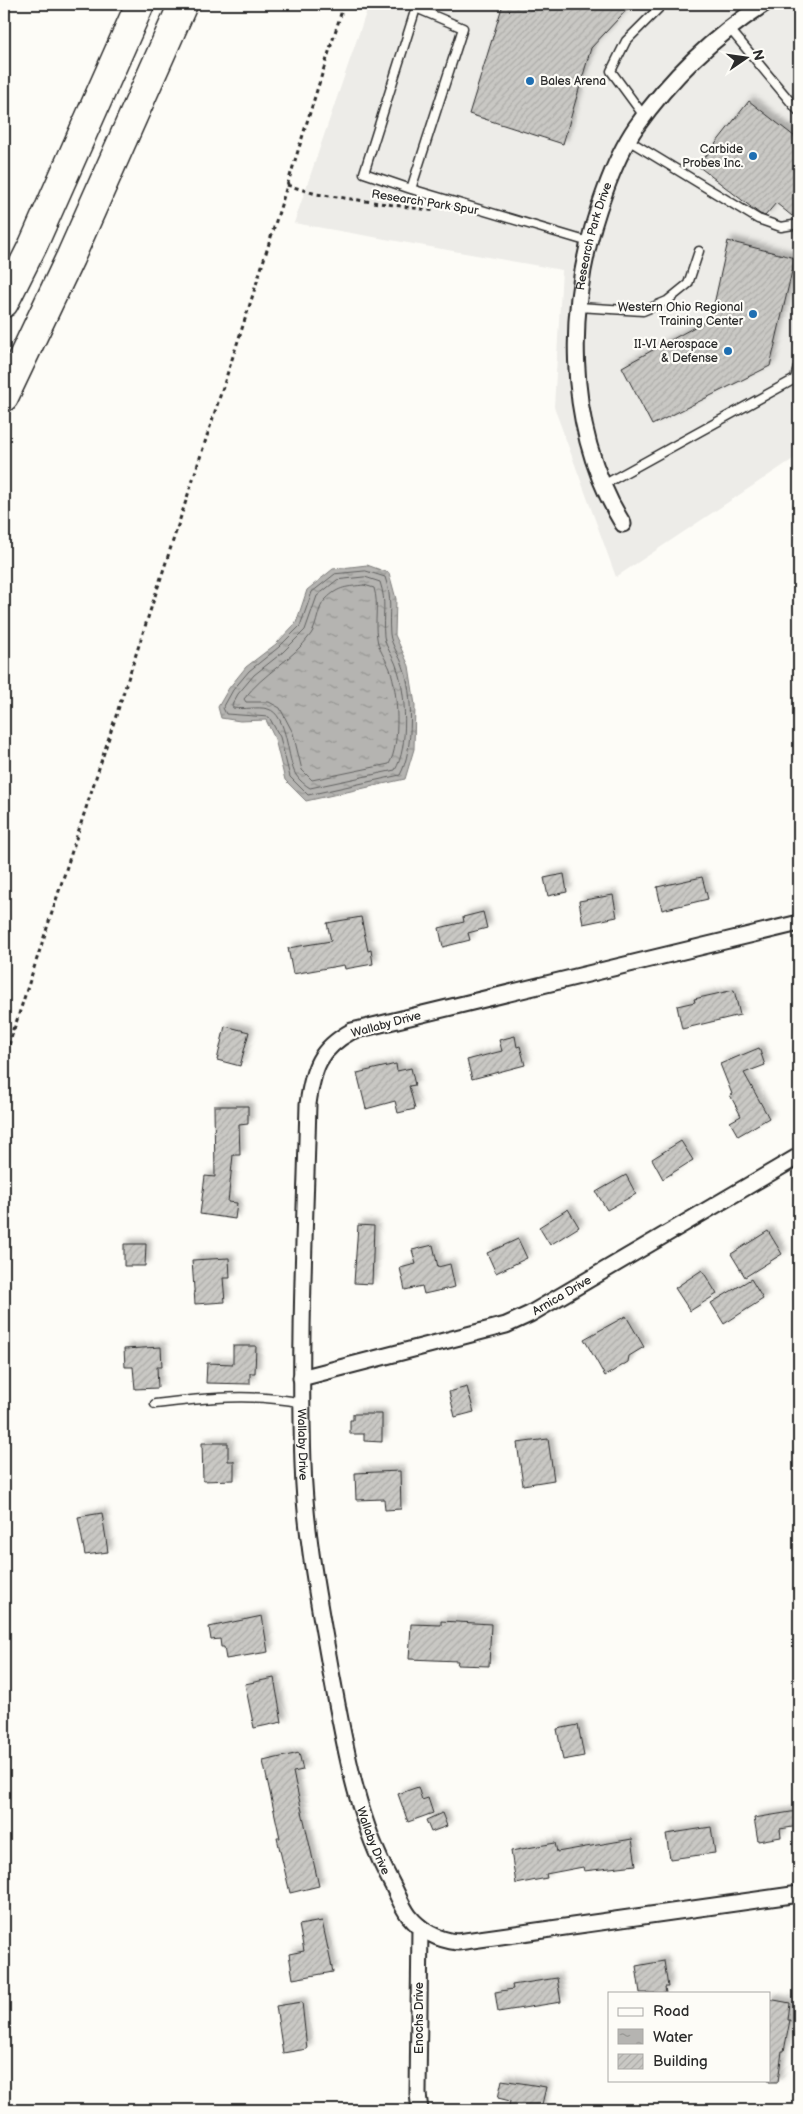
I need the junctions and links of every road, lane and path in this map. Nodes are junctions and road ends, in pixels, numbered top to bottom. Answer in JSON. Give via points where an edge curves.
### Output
{"nodes":[{"id":1,"x":140,"y":4,"type":"edge"},
{"id":2,"x":182,"y":4,"type":"edge"},
{"id":3,"x":344,"y":4,"type":"edge"},
{"id":4,"x":764,"y":4,"type":"edge"},
{"id":5,"x":660,"y":5,"type":"edge"},
{"id":6,"x":415,"y":6,"type":"edge"},
{"id":7,"x":729,"y":28,"type":"junction"},
{"id":8,"x":799,"y":112,"type":"edge"},
{"id":9,"x":644,"y":116,"type":"junction"},
{"id":10,"x":628,"y":140,"type":"junction"},
{"id":11,"x":287,"y":185,"type":"junction"},
{"id":12,"x":411,"y":189,"type":"junction"},
{"id":13,"x":438,"y":211,"type":"dead end"},
{"id":14,"x":799,"y":224,"type":"edge"},
{"id":15,"x":589,"y":242,"type":"junction"},
{"id":16,"x":699,"y":252,"type":"dead end"},
{"id":17,"x":4,"y":303,"type":"edge"},
{"id":18,"x":578,"y":307,"type":"junction"},
{"id":19,"x":799,"y":363,"type":"edge"},
{"id":20,"x":4,"y":397,"type":"edge"},
{"id":21,"x":602,"y":484,"type":"junction"},
{"id":22,"x":623,"y":524,"type":"dead end"},
{"id":23,"x":799,"y":923,"type":"edge"},
{"id":24,"x":4,"y":1026,"type":"edge"},
{"id":25,"x":14,"y":1029,"type":"junction"},
{"id":26,"x":4,"y":1060,"type":"edge"},
{"id":27,"x":799,"y":1156,"type":"edge"},
{"id":28,"x":301,"y":1378,"type":"junction"},
{"id":29,"x":302,"y":1403,"type":"junction"},
{"id":30,"x":155,"y":1404,"type":"dead end"},
{"id":31,"x":799,"y":1894,"type":"edge"},
{"id":32,"x":420,"y":1926,"type":"junction"},
{"id":33,"x":420,"y":2110,"type":"edge"}],
"edges":[{"from":1,"to":17,"type":"highway"},
{"from":2,"to":20,"type":"highway","via":[[70,258]]},
{"from":3,"to":11,"type":"path"},
{"from":4,"to":7,"type":"street","name":"Research Park Drive"},
{"from":5,"to":9,"type":"lane","via":[[626,41],[610,71]]},
{"from":6,"to":12,"type":"lane","via":[[463,28]]},
{"from":6,"to":12,"type":"lane","via":[[364,173]]},
{"from":7,"to":8,"type":"lane"},
{"from":7,"to":9,"type":"street","name":"Research Park Drive","via":[[688,64]]},
{"from":9,"to":10,"type":"street","name":"Research Park Drive"},
{"from":10,"to":14,"type":"lane","via":[[758,219],[781,227]]},
{"from":10,"to":15,"type":"street","name":"Research Park Drive","via":[[597,211]]},
{"from":11,"to":13,"type":"path","name":"Research Park Spur","via":[[316,194]]},
{"from":11,"to":25,"type":"path"},
{"from":12,"to":15,"type":"lane"},
{"from":15,"to":18,"type":"street","name":"Research Park Drive"},
{"from":16,"to":18,"type":"lane","via":[[688,284],[667,301],[643,311]]},
{"from":18,"to":21,"type":"street","name":"Research Park Drive","via":[[580,401]]},
{"from":19,"to":21,"type":"lane","via":[[795,379]]},
{"from":21,"to":22,"type":"street","name":"Research Park Drive"},
{"from":23,"to":28,"type":"street","name":"Wallaby Drive","via":[[352,1031],[332,1044],[320,1058],[314,1072],[308,1104]]},
{"from":24,"to":25,"type":"path"},
{"from":25,"to":26,"type":"path"},
{"from":27,"to":28,"type":"street","name":"Arnica Drive","via":[[506,1325]]},
{"from":28,"to":29,"type":"street","name":"Wallaby Drive"},
{"from":29,"to":30,"type":"lane","via":[[276,1398],[204,1398]]},
{"from":29,"to":32,"type":"street","name":"Wallaby Drive","via":[[309,1535],[348,1762],[360,1809],[377,1854],[409,1915]]},
{"from":31,"to":32,"type":"street","name":"Wallaby Drive","via":[[458,1942],[442,1941]]},
{"from":32,"to":33,"type":"street","name":"Enochs Drive"}]}
